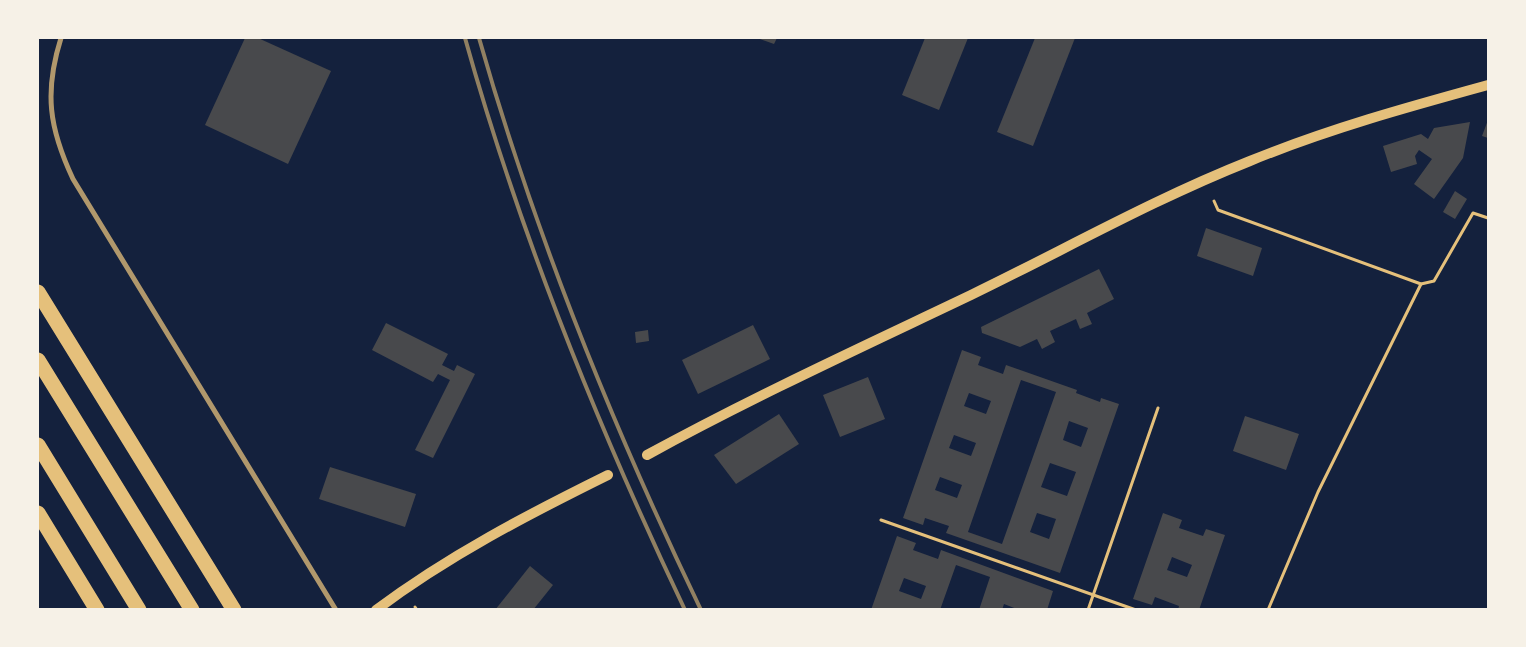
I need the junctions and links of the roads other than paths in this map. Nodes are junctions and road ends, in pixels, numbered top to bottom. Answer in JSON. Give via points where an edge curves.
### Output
{"nodes":[{"id":1,"x":62,"y":38,"type":"edge"},
{"id":2,"x":1488,"y":85,"type":"edge"},
{"id":3,"x":38,"y":292,"type":"edge"},
{"id":4,"x":38,"y":360,"type":"edge"},
{"id":5,"x":38,"y":445,"type":"edge"},
{"id":6,"x":647,"y":455,"type":"dead end"},
{"id":7,"x":608,"y":475,"type":"dead end"},
{"id":8,"x":38,"y":513,"type":"edge"},
{"id":9,"x":97,"y":610,"type":"edge"},
{"id":10,"x":139,"y":610,"type":"edge"},
{"id":11,"x":192,"y":610,"type":"edge"},
{"id":12,"x":234,"y":610,"type":"edge"},
{"id":13,"x":336,"y":610,"type":"edge"},
{"id":14,"x":376,"y":610,"type":"edge"}],
"edges":[{"from":1,"to":13,"type":"street","via":[[50,80],[51,114],[62,156],[73,179]]},
{"from":2,"to":6,"type":"main road","via":[[1330,131],[1214,176],[787,382]]},
{"from":3,"to":12,"type":"highway"},
{"from":4,"to":11,"type":"highway"},
{"from":5,"to":10,"type":"highway"},
{"from":7,"to":14,"type":"main road","via":[[480,542],[429,572]]},
{"from":8,"to":9,"type":"highway"}]}
